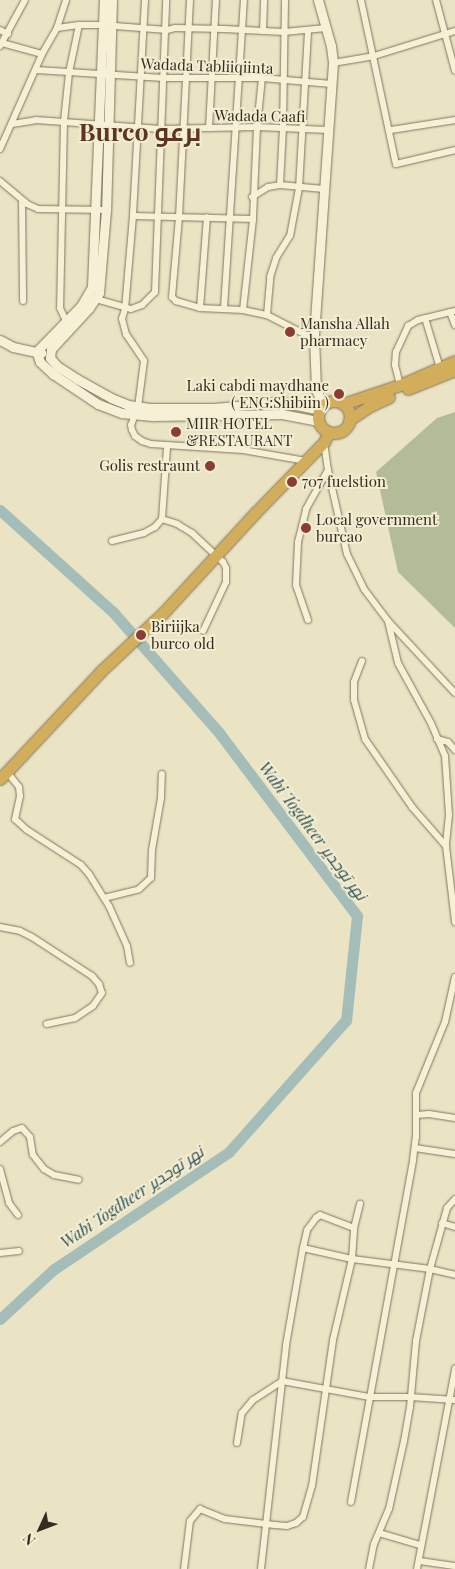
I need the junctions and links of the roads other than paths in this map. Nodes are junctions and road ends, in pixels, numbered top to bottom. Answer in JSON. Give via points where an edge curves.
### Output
{"nodes":[{"id":1,"x":25,"y":0,"type":"edge"},
{"id":2,"x":66,"y":0,"type":"edge"},
{"id":3,"x":104,"y":0,"type":"edge"},
{"id":4,"x":112,"y":0,"type":"edge"},
{"id":5,"x":145,"y":0,"type":"edge"},
{"id":6,"x":166,"y":0,"type":"edge"},
{"id":7,"x":190,"y":0,"type":"edge"},
{"id":8,"x":216,"y":0,"type":"edge"},
{"id":9,"x":244,"y":0,"type":"edge"},
{"id":10,"x":264,"y":0,"type":"edge"},
{"id":11,"x":285,"y":0,"type":"edge"},
{"id":12,"x":318,"y":0,"type":"edge"},
{"id":13,"x":361,"y":0,"type":"edge"},
{"id":14,"x":436,"y":0,"type":"edge"},
{"id":15,"x":79,"y":25,"type":"junction"},
{"id":16,"x":102,"y":25,"type":"junction"},
{"id":17,"x":113,"y":26,"type":"junction"},
{"id":18,"x":57,"y":28,"type":"junction"},
{"id":19,"x":326,"y":28,"type":"junction"},
{"id":20,"x":142,"y":29,"type":"junction"},
{"id":21,"x":187,"y":29,"type":"junction"},
{"id":22,"x":213,"y":29,"type":"junction"},
{"id":23,"x":0,"y":30,"type":"edge"},
{"id":24,"x":167,"y":30,"type":"junction"},
{"id":25,"x":241,"y":30,"type":"junction"},
{"id":26,"x":308,"y":30,"type":"junction"},
{"id":27,"x":263,"y":31,"type":"junction"},
{"id":28,"x":284,"y":32,"type":"junction"},
{"id":29,"x":455,"y":32,"type":"edge"},
{"id":30,"x":8,"y":34,"type":"junction"},
{"id":31,"x":444,"y":34,"type":"junction"},
{"id":32,"x":1,"y":44,"type":"edge"},
{"id":33,"x":42,"y":54,"type":"junction"},
{"id":34,"x":374,"y":56,"type":"junction"},
{"id":35,"x":333,"y":63,"type":"junction"},
{"id":36,"x":36,"y":70,"type":"junction"},
{"id":37,"x":455,"y":71,"type":"edge"},
{"id":38,"x":68,"y":73,"type":"junction"},
{"id":39,"x":106,"y":75,"type":"junction"},
{"id":40,"x":139,"y":76,"type":"junction"},
{"id":41,"x":164,"y":78,"type":"junction"},
{"id":42,"x":186,"y":78,"type":"junction"},
{"id":43,"x":211,"y":78,"type":"junction"},
{"id":44,"x":239,"y":78,"type":"junction"},
{"id":45,"x":262,"y":78,"type":"junction"},
{"id":46,"x":283,"y":81,"type":"junction"},
{"id":47,"x":307,"y":83,"type":"junction"},
{"id":48,"x":332,"y":84,"type":"junction"},
{"id":49,"x":455,"y":120,"type":"edge"},
{"id":50,"x":64,"y":121,"type":"junction"},
{"id":51,"x":12,"y":124,"type":"junction"},
{"id":52,"x":105,"y":124,"type":"junction"},
{"id":53,"x":138,"y":127,"type":"junction"},
{"id":54,"x":257,"y":127,"type":"junction"},
{"id":55,"x":209,"y":128,"type":"junction"},
{"id":56,"x":236,"y":128,"type":"junction"},
{"id":57,"x":283,"y":128,"type":"junction"},
{"id":58,"x":161,"y":129,"type":"junction"},
{"id":59,"x":185,"y":129,"type":"junction"},
{"id":60,"x":304,"y":129,"type":"junction"},
{"id":61,"x":328,"y":130,"type":"junction"},
{"id":62,"x":390,"y":130,"type":"junction"},
{"id":63,"x":0,"y":149,"type":"edge"},
{"id":64,"x":455,"y":150,"type":"edge"},
{"id":65,"x":0,"y":180,"type":"edge"},
{"id":66,"x":280,"y":186,"type":"junction"},
{"id":67,"x":299,"y":188,"type":"junction"},
{"id":68,"x":324,"y":189,"type":"junction"},
{"id":69,"x":252,"y":197,"type":"junction"},
{"id":70,"x":22,"y":200,"type":"junction"},
{"id":71,"x":96,"y":210,"type":"junction"},
{"id":72,"x":106,"y":210,"type":"junction"},
{"id":73,"x":61,"y":211,"type":"junction"},
{"id":74,"x":133,"y":216,"type":"junction"},
{"id":75,"x":159,"y":216,"type":"junction"},
{"id":76,"x":180,"y":217,"type":"junction"},
{"id":77,"x":207,"y":217,"type":"junction"},
{"id":78,"x":229,"y":218,"type":"junction"},
{"id":79,"x":253,"y":219,"type":"junction"},
{"id":80,"x":96,"y":299,"type":"junction"},
{"id":81,"x":23,"y":300,"type":"dead end"},
{"id":82,"x":200,"y":308,"type":"junction"},
{"id":83,"x":224,"y":308,"type":"junction"},
{"id":84,"x":125,"y":309,"type":"junction"},
{"id":85,"x":243,"y":310,"type":"junction"},
{"id":86,"x":453,"y":312,"type":"edge"},
{"id":87,"x":267,"y":315,"type":"junction"},
{"id":88,"x":425,"y":318,"type":"junction"},
{"id":89,"x":69,"y":324,"type":"junction"},
{"id":90,"x":455,"y":325,"type":"edge"},
{"id":91,"x":314,"y":337,"type":"junction"},
{"id":92,"x":0,"y":340,"type":"edge"},
{"id":93,"x":37,"y":353,"type":"junction"},
{"id":94,"x":49,"y":353,"type":"junction"},
{"id":95,"x":455,"y":361,"type":"edge"},
{"id":96,"x":440,"y":368,"type":"junction"},
{"id":97,"x":455,"y":370,"type":"edge"},
{"id":98,"x":400,"y":385,"type":"junction"},
{"id":99,"x":282,"y":402,"type":"junction"},
{"id":100,"x":343,"y":404,"type":"junction"},
{"id":101,"x":136,"y":411,"type":"junction"},
{"id":102,"x":321,"y":411,"type":"junction"},
{"id":103,"x":214,"y":412,"type":"junction"},
{"id":104,"x":282,"y":414,"type":"junction"},
{"id":105,"x":349,"y":420,"type":"junction"},
{"id":106,"x":327,"y":437,"type":"junction"},
{"id":107,"x":168,"y":447,"type":"junction"},
{"id":108,"x":306,"y":461,"type":"junction"},
{"id":109,"x":328,"y":470,"type":"junction"},
{"id":110,"x":162,"y":519,"type":"junction"},
{"id":111,"x":112,"y":541,"type":"dead end"},
{"id":112,"x":216,"y":554,"type":"junction"},
{"id":113,"x":308,"y":620,"type":"dead end"},
{"id":114,"x":388,"y":621,"type":"junction"},
{"id":115,"x":203,"y":631,"type":"dead end"},
{"id":116,"x":362,"y":661,"type":"dead end"},
{"id":117,"x":455,"y":693,"type":"edge"},
{"id":118,"x":437,"y":738,"type":"junction"},
{"id":119,"x":455,"y":750,"type":"edge"},
{"id":120,"x":162,"y":774,"type":"dead end"},
{"id":121,"x":2,"y":777,"type":"edge"},
{"id":122,"x":446,"y":846,"type":"junction"},
{"id":123,"x":104,"y":898,"type":"junction"},
{"id":124,"x":455,"y":922,"type":"edge"},
{"id":125,"x":0,"y":927,"type":"edge"},
{"id":126,"x":130,"y":963,"type":"dead end"},
{"id":127,"x":455,"y":977,"type":"edge"},
{"id":128,"x":48,"y":1024,"type":"dead end"},
{"id":129,"x":416,"y":1115,"type":"junction"},
{"id":130,"x":455,"y":1118,"type":"edge"},
{"id":131,"x":0,"y":1142,"type":"edge"},
{"id":132,"x":415,"y":1148,"type":"junction"},
{"id":133,"x":455,"y":1154,"type":"edge"},
{"id":134,"x":0,"y":1169,"type":"edge"},
{"id":135,"x":79,"y":1180,"type":"dead end"},
{"id":136,"x":455,"y":1199,"type":"edge"},
{"id":137,"x":360,"y":1204,"type":"dead end"},
{"id":138,"x":18,"y":1214,"type":"dead end"},
{"id":139,"x":442,"y":1224,"type":"junction"},
{"id":140,"x":455,"y":1227,"type":"edge"},
{"id":141,"x":354,"y":1228,"type":"junction"},
{"id":142,"x":303,"y":1248,"type":"junction"},
{"id":143,"x":19,"y":1251,"type":"dead end"},
{"id":144,"x":0,"y":1253,"type":"edge"},
{"id":145,"x":352,"y":1259,"type":"junction"},
{"id":146,"x":393,"y":1263,"type":"junction"},
{"id":147,"x":430,"y":1269,"type":"junction"},
{"id":148,"x":455,"y":1275,"type":"edge"},
{"id":149,"x":455,"y":1369,"type":"edge"},
{"id":150,"x":282,"y":1380,"type":"junction"},
{"id":151,"x":325,"y":1390,"type":"junction"},
{"id":152,"x":369,"y":1397,"type":"junction"},
{"id":153,"x":410,"y":1397,"type":"junction"},
{"id":154,"x":452,"y":1400,"type":"edge"},
{"id":155,"x":236,"y":1443,"type":"dead end"},
{"id":156,"x":350,"y":1502,"type":"dead end"},
{"id":157,"x":267,"y":1524,"type":"junction"},
{"id":158,"x":379,"y":1533,"type":"junction"},
{"id":159,"x":420,"y":1545,"type":"junction"},
{"id":160,"x":419,"y":1561,"type":"junction"},
{"id":161,"x":455,"y":1566,"type":"edge"},
{"id":162,"x":184,"y":1569,"type":"edge"},
{"id":163,"x":261,"y":1569,"type":"edge"},
{"id":164,"x":369,"y":1569,"type":"edge"},
{"id":165,"x":417,"y":1569,"type":"edge"}],
"edges":[{"from":1,"to":30,"type":"street"},
{"from":2,"to":18,"type":"street"},
{"from":3,"to":16,"type":"street"},
{"from":4,"to":17,"type":"street"},
{"from":5,"to":20,"type":"street"},
{"from":6,"to":24,"type":"street"},
{"from":7,"to":21,"type":"street"},
{"from":8,"to":22,"type":"street"},
{"from":9,"to":25,"type":"street"},
{"from":10,"to":27,"type":"street"},
{"from":11,"to":28,"type":"street"},
{"from":12,"to":19,"type":"street"},
{"from":13,"to":34,"type":"street"},
{"from":14,"to":31,"type":"street"},
{"from":15,"to":16,"type":"street"},
{"from":15,"to":18,"type":"street"},
{"from":15,"to":38,"type":"street"},
{"from":16,"to":17,"type":"street"},
{"from":16,"to":39,"type":"street"},
{"from":17,"to":20,"type":"street"},
{"from":17,"to":39,"type":"street"},
{"from":18,"to":33,"type":"street"},
{"from":19,"to":26,"type":"street"},
{"from":19,"to":35,"type":"street"},
{"from":20,"to":24,"type":"street"},
{"from":20,"to":40,"type":"street"},
{"from":21,"to":22,"type":"street"},
{"from":21,"to":24,"type":"street"},
{"from":21,"to":42,"type":"street"},
{"from":22,"to":25,"type":"street"},
{"from":22,"to":43,"type":"street"},
{"from":23,"to":30,"type":"street"},
{"from":24,"to":41,"type":"street"},
{"from":25,"to":27,"type":"street"},
{"from":25,"to":44,"type":"street"},
{"from":26,"to":28,"type":"street"},
{"from":26,"to":47,"type":"street"},
{"from":27,"to":28,"type":"street"},
{"from":28,"to":46,"type":"street"},
{"from":29,"to":31,"type":"street"},
{"from":30,"to":32,"type":"street"},
{"from":31,"to":34,"type":"street"},
{"from":31,"to":37,"type":"street"},
{"from":32,"to":33,"type":"street"},
{"from":33,"to":36,"type":"street"},
{"from":34,"to":35,"type":"street"},
{"from":34,"to":62,"type":"street"},
{"from":35,"to":48,"type":"street"},
{"from":36,"to":38,"type":"street","name":"Wadada Tabliiqiinta"},
{"from":36,"to":51,"type":"street"},
{"from":38,"to":39,"type":"street","name":"Wadada Tabliiqiinta"},
{"from":38,"to":50,"type":"street"},
{"from":39,"to":40,"type":"street","name":"Wadada Tabliiqiinta"},
{"from":39,"to":52,"type":"street"},
{"from":40,"to":41,"type":"street","name":"Wadada Tabliiqiinta"},
{"from":40,"to":53,"type":"street"},
{"from":41,"to":42,"type":"street","name":"Wadada Tabliiqiinta"},
{"from":41,"to":58,"type":"street"},
{"from":42,"to":43,"type":"street","name":"Wadada Tabliiqiinta"},
{"from":42,"to":59,"type":"street"},
{"from":43,"to":44,"type":"street","name":"Wadada Tabliiqiinta"},
{"from":43,"to":55,"type":"street"},
{"from":44,"to":45,"type":"street","name":"Wadada Tabliiqiinta"},
{"from":44,"to":56,"type":"street"},
{"from":45,"to":46,"type":"street","name":"Wadada Tabliiqiinta"},
{"from":45,"to":54,"type":"street"},
{"from":46,"to":47,"type":"street","name":"Wadada Tabliiqiinta"},
{"from":46,"to":57,"type":"street"},
{"from":47,"to":48,"type":"street","name":"Wadada Tabliiqiinta"},
{"from":47,"to":60,"type":"street"},
{"from":48,"to":61,"type":"street"},
{"from":49,"to":62,"type":"street"},
{"from":50,"to":51,"type":"street","name":"Wadada Caafi","via":[[36,120]]},
{"from":50,"to":52,"type":"street","name":"Wadada Caafi"},
{"from":50,"to":73,"type":"street"},
{"from":51,"to":63,"type":"street"},
{"from":52,"to":53,"type":"street","name":"Wadada Caafi"},
{"from":52,"to":71,"type":"street"},
{"from":52,"to":72,"type":"street"},
{"from":53,"to":58,"type":"street","name":"Wadada Caafi"},
{"from":53,"to":74,"type":"street"},
{"from":54,"to":56,"type":"street","name":"Wadada Caafi"},
{"from":54,"to":57,"type":"street","name":"Wadada Caafi"},
{"from":54,"to":69,"type":"street"},
{"from":55,"to":56,"type":"street","name":"Wadada Caafi"},
{"from":55,"to":59,"type":"street","name":"Wadada Caafi"},
{"from":56,"to":78,"type":"street"},
{"from":57,"to":60,"type":"street","name":"Wadada Caafi"},
{"from":57,"to":66,"type":"street"},
{"from":58,"to":59,"type":"street","name":"Wadada Caafi"},
{"from":58,"to":75,"type":"street"},
{"from":59,"to":76,"type":"street"},
{"from":60,"to":61,"type":"street","name":"Wadada Caafi"},
{"from":60,"to":67,"type":"street"},
{"from":61,"to":68,"type":"street"},
{"from":62,"to":64,"type":"street","via":[[396,164]]},
{"from":65,"to":70,"type":"street"},
{"from":66,"to":67,"type":"street"},
{"from":66,"to":69,"type":"street","via":[[268,187]]},
{"from":67,"to":68,"type":"street"},
{"from":67,"to":87,"type":"street","via":[[290,236],[276,258],[270,277]]},
{"from":68,"to":91,"type":"street"},
{"from":69,"to":79,"type":"street"},
{"from":70,"to":73,"type":"street","via":[[38,210]]},
{"from":70,"to":81,"type":"street"},
{"from":71,"to":72,"type":"street"},
{"from":71,"to":73,"type":"street"},
{"from":71,"to":89,"type":"street","via":[[92,287]]},
{"from":72,"to":80,"type":"street","via":[[101,278]]},
{"from":73,"to":89,"type":"street","via":[[60,308]]},
{"from":74,"to":75,"type":"street"},
{"from":74,"to":84,"type":"street"},
{"from":75,"to":76,"type":"street"},
{"from":75,"to":84,"type":"street","via":[[155,292],[142,305]]},
{"from":76,"to":77,"type":"street"},
{"from":76,"to":82,"type":"street","via":[[172,297]]},
{"from":77,"to":78,"type":"street"},
{"from":77,"to":82,"type":"street"},
{"from":78,"to":79,"type":"street"},
{"from":78,"to":83,"type":"street"},
{"from":79,"to":85,"type":"street"},
{"from":80,"to":84,"type":"street"},
{"from":80,"to":89,"type":"street"},
{"from":82,"to":83,"type":"street"},
{"from":83,"to":85,"type":"street"},
{"from":84,"to":101,"type":"street","via":[[122,319],[126,334],[144,361]]},
{"from":85,"to":87,"type":"street"},
{"from":86,"to":88,"type":"street"},
{"from":86,"to":90,"type":"street"},
{"from":87,"to":91,"type":"street"},
{"from":88,"to":96,"type":"street"},
{"from":88,"to":98,"type":"street","via":[[408,326],[399,344],[395,365]]},
{"from":89,"to":93,"type":"street","via":[[44,342]]},
{"from":89,"to":94,"type":"street"},
{"from":91,"to":102,"type":"street","via":[[316,390]]},
{"from":92,"to":93,"type":"street"},
{"from":93,"to":94,"type":"street"},
{"from":93,"to":101,"type":"street","via":[[45,368],[79,392],[104,406]]},
{"from":94,"to":101,"type":"street","via":[[53,363]]},
{"from":95,"to":96,"type":"highway"},
{"from":96,"to":98,"type":"highway"},
{"from":97,"to":105,"type":"highway","via":[[379,401]]},
{"from":98,"to":100,"type":"highway"},
{"from":99,"to":102,"type":"street"},
{"from":99,"to":103,"type":"street"},
{"from":99,"to":104,"type":"street"},
{"from":100,"to":102,"type":"highway","via":[[338,402]]},
{"from":100,"to":105,"type":"highway"},
{"from":101,"to":103,"type":"street"},
{"from":101,"to":107,"type":"street","via":[[131,424],[135,436],[142,441]]},
{"from":102,"to":104,"type":"street"},
{"from":102,"to":106,"type":"highway","via":[[320,426]]},
{"from":103,"to":104,"type":"street"},
{"from":105,"to":106,"type":"highway","via":[[344,429]]},
{"from":106,"to":108,"type":"highway"},
{"from":106,"to":109,"type":"street"},
{"from":107,"to":108,"type":"street","via":[[243,450]]},
{"from":107,"to":110,"type":"street"},
{"from":108,"to":112,"type":"highway"},
{"from":109,"to":113,"type":"street","via":[[306,509],[298,542],[296,585]]},
{"from":109,"to":114,"type":"street","via":[[347,554],[364,589]]},
{"from":110,"to":111,"type":"street","via":[[144,533]]},
{"from":110,"to":112,"type":"street","via":[[192,533]]},
{"from":112,"to":115,"type":"street","via":[[224,562],[228,574]]},
{"from":112,"to":121,"type":"highway","via":[[164,612],[101,671]]},
{"from":114,"to":117,"type":"street"},
{"from":114,"to":118,"type":"street","via":[[398,663]]},
{"from":116,"to":122,"type":"street","via":[[354,682],[354,700],[365,739],[412,807]]},
{"from":118,"to":119,"type":"street","via":[[448,742]]},
{"from":118,"to":122,"type":"street","via":[[446,764],[449,815]]},
{"from":120,"to":123,"type":"street","via":[[151,878],[139,889]]},
{"from":121,"to":123,"type":"street","via":[[18,787],[20,796],[15,819],[18,823],[81,865]]},
{"from":122,"to":124,"type":"street"},
{"from":123,"to":126,"type":"street","via":[[129,951]]},
{"from":125,"to":128,"type":"street","via":[[32,937],[92,976],[99,984],[102,993],[93,1006],[75,1018]]},
{"from":127,"to":129,"type":"street","via":[[446,1022],[416,1092]]},
{"from":129,"to":130,"type":"street"},
{"from":129,"to":132,"type":"street"},
{"from":131,"to":135,"type":"street","via":[[22,1128],[30,1137],[33,1155],[44,1169],[54,1175]]},
{"from":132,"to":133,"type":"street"},
{"from":132,"to":146,"type":"street"},
{"from":134,"to":138,"type":"street","via":[[9,1204]]},
{"from":136,"to":139,"type":"street","via":[[447,1208]]},
{"from":137,"to":141,"type":"street"},
{"from":139,"to":140,"type":"street"},
{"from":139,"to":147,"type":"street"},
{"from":141,"to":142,"type":"street","via":[[320,1215],[307,1230]]},
{"from":141,"to":145,"type":"street"},
{"from":142,"to":145,"type":"street"},
{"from":142,"to":150,"type":"street"},
{"from":143,"to":144,"type":"street"},
{"from":145,"to":146,"type":"street"},
{"from":145,"to":151,"type":"street"},
{"from":146,"to":147,"type":"street"},
{"from":146,"to":152,"type":"street"},
{"from":147,"to":148,"type":"street"},
{"from":147,"to":153,"type":"street","via":[[416,1341]]},
{"from":149,"to":154,"type":"street"},
{"from":150,"to":151,"type":"street"},
{"from":150,"to":155,"type":"street","via":[[253,1400],[242,1413]]},
{"from":150,"to":157,"type":"street"},
{"from":151,"to":152,"type":"street"},
{"from":151,"to":157,"type":"street","via":[[312,1486],[303,1517],[287,1526]]},
{"from":152,"to":153,"type":"street"},
{"from":152,"to":156,"type":"street"},
{"from":153,"to":154,"type":"street"},
{"from":153,"to":158,"type":"street","via":[[389,1509]]},
{"from":154,"to":159,"type":"street"},
{"from":157,"to":162,"type":"street","via":[[225,1518],[200,1509],[190,1520]]},
{"from":157,"to":163,"type":"street"},
{"from":158,"to":159,"type":"street"},
{"from":158,"to":164,"type":"street"},
{"from":159,"to":160,"type":"street"},
{"from":160,"to":161,"type":"street"},
{"from":160,"to":165,"type":"street"}]}
